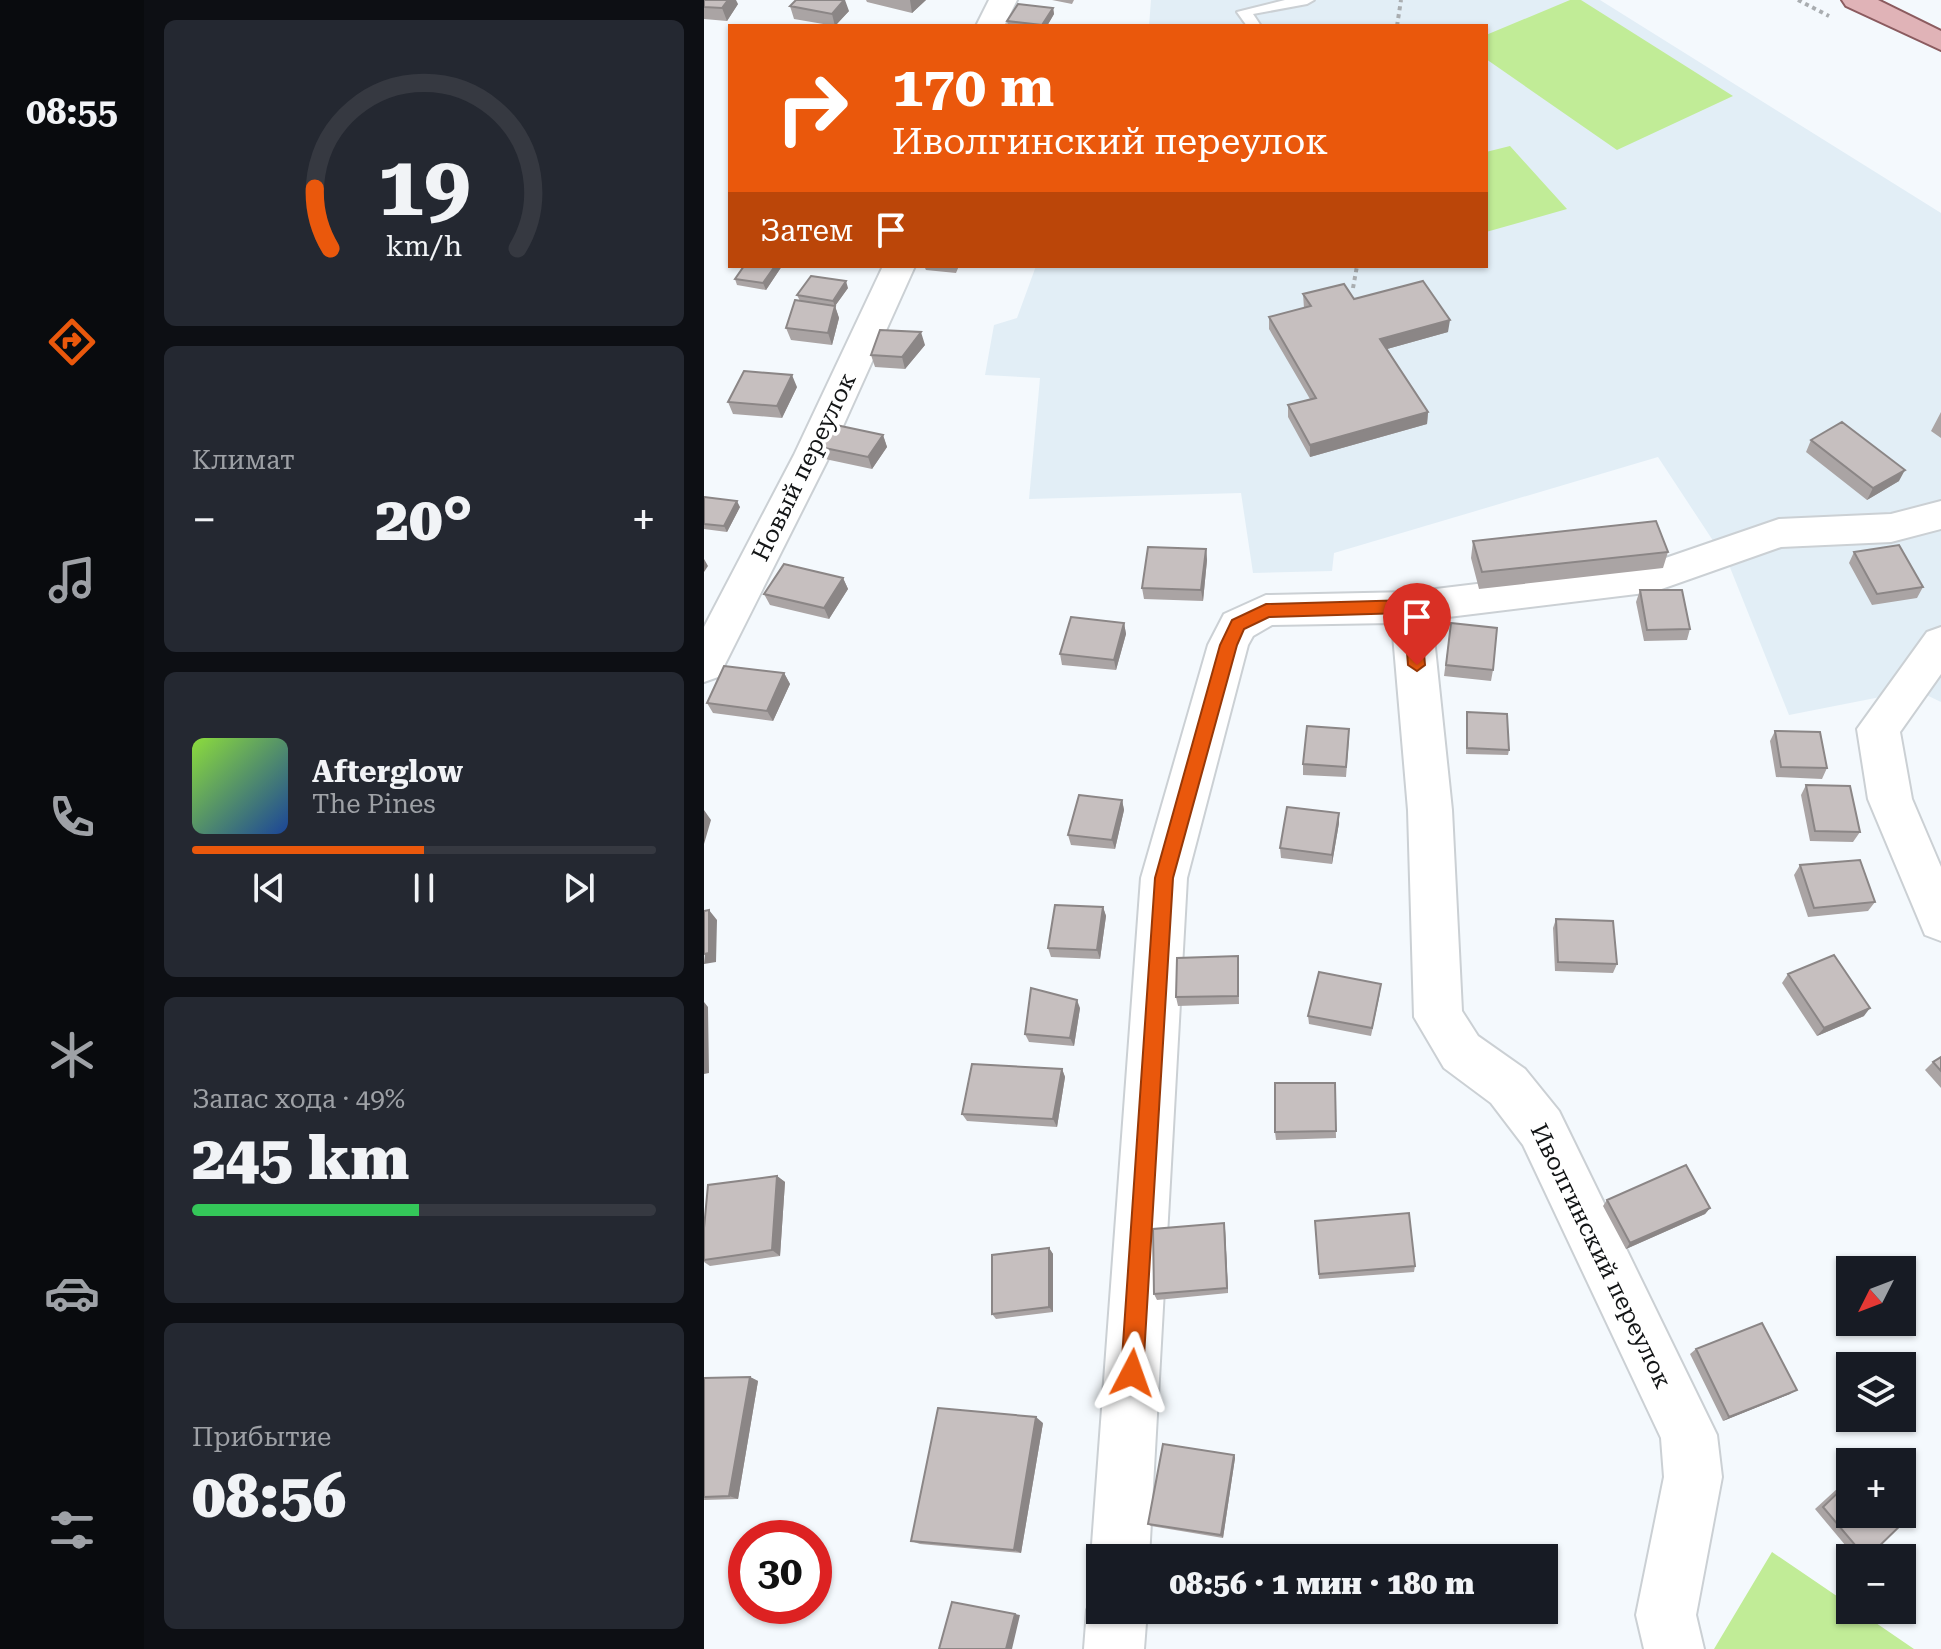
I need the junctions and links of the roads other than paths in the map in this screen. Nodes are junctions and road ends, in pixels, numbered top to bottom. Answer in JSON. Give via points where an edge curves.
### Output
{"nodes":[{"id":1,"x":1003,"y":0,"type":"edge"},
{"id":2,"x":1307,"y":0,"type":"edge"},
{"id":3,"x":1856,"y":0,"type":"edge"},
{"id":4,"x":1891,"y":0,"type":"edge"},
{"id":5,"x":991,"y":24,"type":"edge"},
{"id":6,"x":1253,"y":24,"type":"edge"},
{"id":7,"x":1941,"y":24,"type":"edge"},
{"id":8,"x":1941,"y":42,"type":"edge"},
{"id":9,"x":898,"y":268,"type":"edge"},
{"id":10,"x":1941,"y":515,"type":"edge"},
{"id":11,"x":1411,"y":607,"type":"junction"},
{"id":12,"x":1941,"y":643,"type":"edge"},
{"id":13,"x":704,"y":666,"type":"edge"},
{"id":14,"x":1941,"y":921,"type":"edge"},
{"id":15,"x":1121,"y":1544,"type":"edge"},
{"id":16,"x":1116,"y":1624,"type":"edge"},
{"id":17,"x":1114,"y":1649,"type":"edge"},
{"id":18,"x":1674,"y":1649,"type":"edge"}],
"edges":[{"from":1,"to":5,"type":"street"},
{"from":2,"to":6,"type":"lane","via":[[1244,12]]},
{"from":3,"to":8,"type":"main road"},
{"from":4,"to":7,"type":"main road"},
{"from":9,"to":13,"type":"street","name":"Новый переулок","via":[[812,455]]},
{"from":10,"to":11,"type":"street","via":[[1891,528],[1779,533],[1653,577]]},
{"from":11,"to":15,"type":"street","via":[[1266,610],[1238,625],[1228,645],[1164,878]]},
{"from":11,"to":18,"type":"street","name":"Иволгинский переулок","via":[[1430,810],[1438,1017],[1461,1052],[1508,1086],[1541,1128],[1689,1435],[1693,1477],[1666,1615]]},
{"from":12,"to":14,"type":"street","via":[[1878,729],[1890,799]]},
{"from":16,"to":17,"type":"street"}]}
